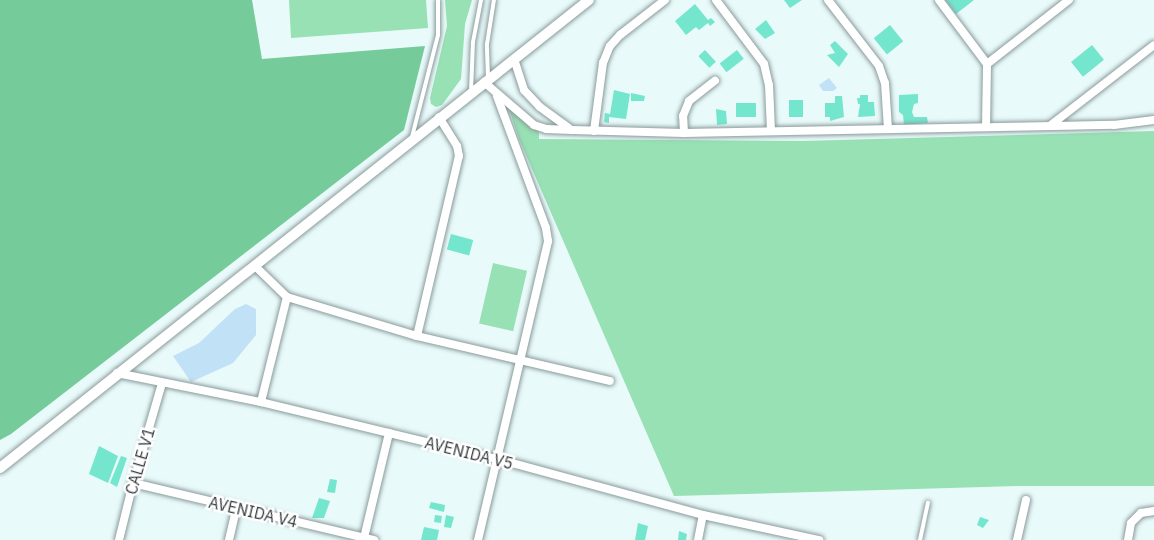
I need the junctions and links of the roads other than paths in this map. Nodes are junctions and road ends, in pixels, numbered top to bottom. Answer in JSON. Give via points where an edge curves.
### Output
{"nodes":[{"id":1,"x":438,"y":0,"type":"edge"},
{"id":2,"x":481,"y":0,"type":"edge"},
{"id":3,"x":494,"y":0,"type":"edge"},
{"id":4,"x":589,"y":0,"type":"edge"},
{"id":5,"x":665,"y":0,"type":"edge"},
{"id":6,"x":716,"y":0,"type":"edge"},
{"id":7,"x":828,"y":0,"type":"edge"},
{"id":8,"x":939,"y":0,"type":"edge"},
{"id":9,"x":1069,"y":0,"type":"edge"},
{"id":10,"x":1154,"y":45,"type":"edge"},
{"id":11,"x":514,"y":59,"type":"junction"},
{"id":12,"x":987,"y":64,"type":"junction"},
{"id":13,"x":486,"y":81,"type":"junction"},
{"id":14,"x":715,"y":81,"type":"dead end"},
{"id":15,"x":471,"y":93,"type":"junction"},
{"id":16,"x":497,"y":94,"type":"junction"},
{"id":17,"x":439,"y":117,"type":"junction"},
{"id":18,"x":1154,"y":120,"type":"edge"},
{"id":19,"x":1051,"y":126,"type":"junction"},
{"id":20,"x":986,"y":127,"type":"junction"},
{"id":21,"x":888,"y":129,"type":"junction"},
{"id":22,"x":572,"y":130,"type":"junction"},
{"id":23,"x":594,"y":131,"type":"junction"},
{"id":24,"x":771,"y":131,"type":"junction"},
{"id":25,"x":684,"y":133,"type":"junction"},
{"id":26,"x":412,"y":138,"type":"junction"},
{"id":27,"x":254,"y":265,"type":"junction"},
{"id":28,"x":287,"y":297,"type":"junction"},
{"id":29,"x":417,"y":336,"type":"junction"},
{"id":30,"x":520,"y":361,"type":"junction"},
{"id":31,"x":117,"y":373,"type":"junction"},
{"id":32,"x":610,"y":381,"type":"dead end"},
{"id":33,"x":162,"y":383,"type":"junction"},
{"id":34,"x":261,"y":402,"type":"junction"},
{"id":35,"x":389,"y":433,"type":"junction"},
{"id":36,"x":497,"y":459,"type":"junction"},
{"id":37,"x":0,"y":468,"type":"edge"},
{"id":38,"x":132,"y":483,"type":"junction"},
{"id":39,"x":1026,"y":500,"type":"dead end"},
{"id":40,"x":928,"y":503,"type":"dead end"},
{"id":41,"x":236,"y":509,"type":"junction"},
{"id":42,"x":1154,"y":511,"type":"edge"},
{"id":43,"x":704,"y":515,"type":"junction"},
{"id":44,"x":364,"y":538,"type":"junction"},
{"id":45,"x":119,"y":540,"type":"edge"},
{"id":46,"x":229,"y":540,"type":"edge"},
{"id":47,"x":374,"y":540,"type":"edge"},
{"id":48,"x":478,"y":540,"type":"edge"},
{"id":49,"x":698,"y":540,"type":"edge"},
{"id":50,"x":819,"y":540,"type":"edge"},
{"id":51,"x":920,"y":540,"type":"edge"},
{"id":52,"x":1017,"y":540,"type":"edge"},
{"id":53,"x":1128,"y":540,"type":"edge"}],
"edges":[{"from":1,"to":26,"type":"lane","via":[[438,35]]},
{"from":2,"to":15,"type":"lane","via":[[473,42]]},
{"from":3,"to":13,"type":"lane"},
{"from":4,"to":11,"type":"street"},
{"from":5,"to":23,"type":"street","via":[[610,46],[603,63]]},
{"from":6,"to":24,"type":"street","via":[[764,64],[770,85]]},
{"from":7,"to":21,"type":"street","via":[[879,66],[885,83]]},
{"from":8,"to":12,"type":"street"},
{"from":9,"to":12,"type":"street"},
{"from":10,"to":19,"type":"street"},
{"from":11,"to":13,"type":"street"},
{"from":11,"to":22,"type":"street","via":[[524,90]]},
{"from":12,"to":20,"type":"street"},
{"from":13,"to":15,"type":"street"},
{"from":13,"to":16,"type":"street"},
{"from":14,"to":25,"type":"street","via":[[689,101],[683,116]]},
{"from":15,"to":17,"type":"street"},
{"from":16,"to":22,"type":"street","via":[[534,125]]},
{"from":16,"to":30,"type":"street","via":[[548,241]]},
{"from":17,"to":26,"type":"street"},
{"from":17,"to":29,"type":"street","via":[[459,156]]},
{"from":18,"to":19,"type":"street"},
{"from":19,"to":20,"type":"street"},
{"from":20,"to":21,"type":"street"},
{"from":21,"to":24,"type":"street"},
{"from":22,"to":23,"type":"street"},
{"from":23,"to":25,"type":"street"},
{"from":24,"to":25,"type":"street"},
{"from":26,"to":27,"type":"street"},
{"from":27,"to":28,"type":"street"},
{"from":27,"to":31,"type":"street"},
{"from":28,"to":29,"type":"street"},
{"from":28,"to":34,"type":"street"},
{"from":29,"to":30,"type":"street"},
{"from":30,"to":32,"type":"street"},
{"from":30,"to":36,"type":"street"},
{"from":31,"to":33,"type":"street","name":"AVENIDA V5"},
{"from":31,"to":37,"type":"street"},
{"from":33,"to":34,"type":"street","name":"AVENIDA V5"},
{"from":33,"to":38,"type":"street","name":"CALLE V1"},
{"from":34,"to":35,"type":"street","name":"AVENIDA V5"},
{"from":35,"to":36,"type":"street","name":"AVENIDA V5"},
{"from":35,"to":44,"type":"street"},
{"from":36,"to":43,"type":"street","name":"AVENIDA V5"},
{"from":36,"to":48,"type":"street"},
{"from":38,"to":41,"type":"street","name":"AVENIDA V4"},
{"from":38,"to":45,"type":"street","name":"CALLE V1"},
{"from":39,"to":52,"type":"street"},
{"from":40,"to":51,"type":"lane"},
{"from":41,"to":44,"type":"street","name":"AVENIDA V4"},
{"from":41,"to":46,"type":"street"},
{"from":42,"to":53,"type":"street","via":[[1141,513],[1131,523]]},
{"from":43,"to":49,"type":"street"},
{"from":43,"to":50,"type":"street","name":"AVENIDA V5"},
{"from":44,"to":47,"type":"street","name":"AVENIDA V4"}]}
